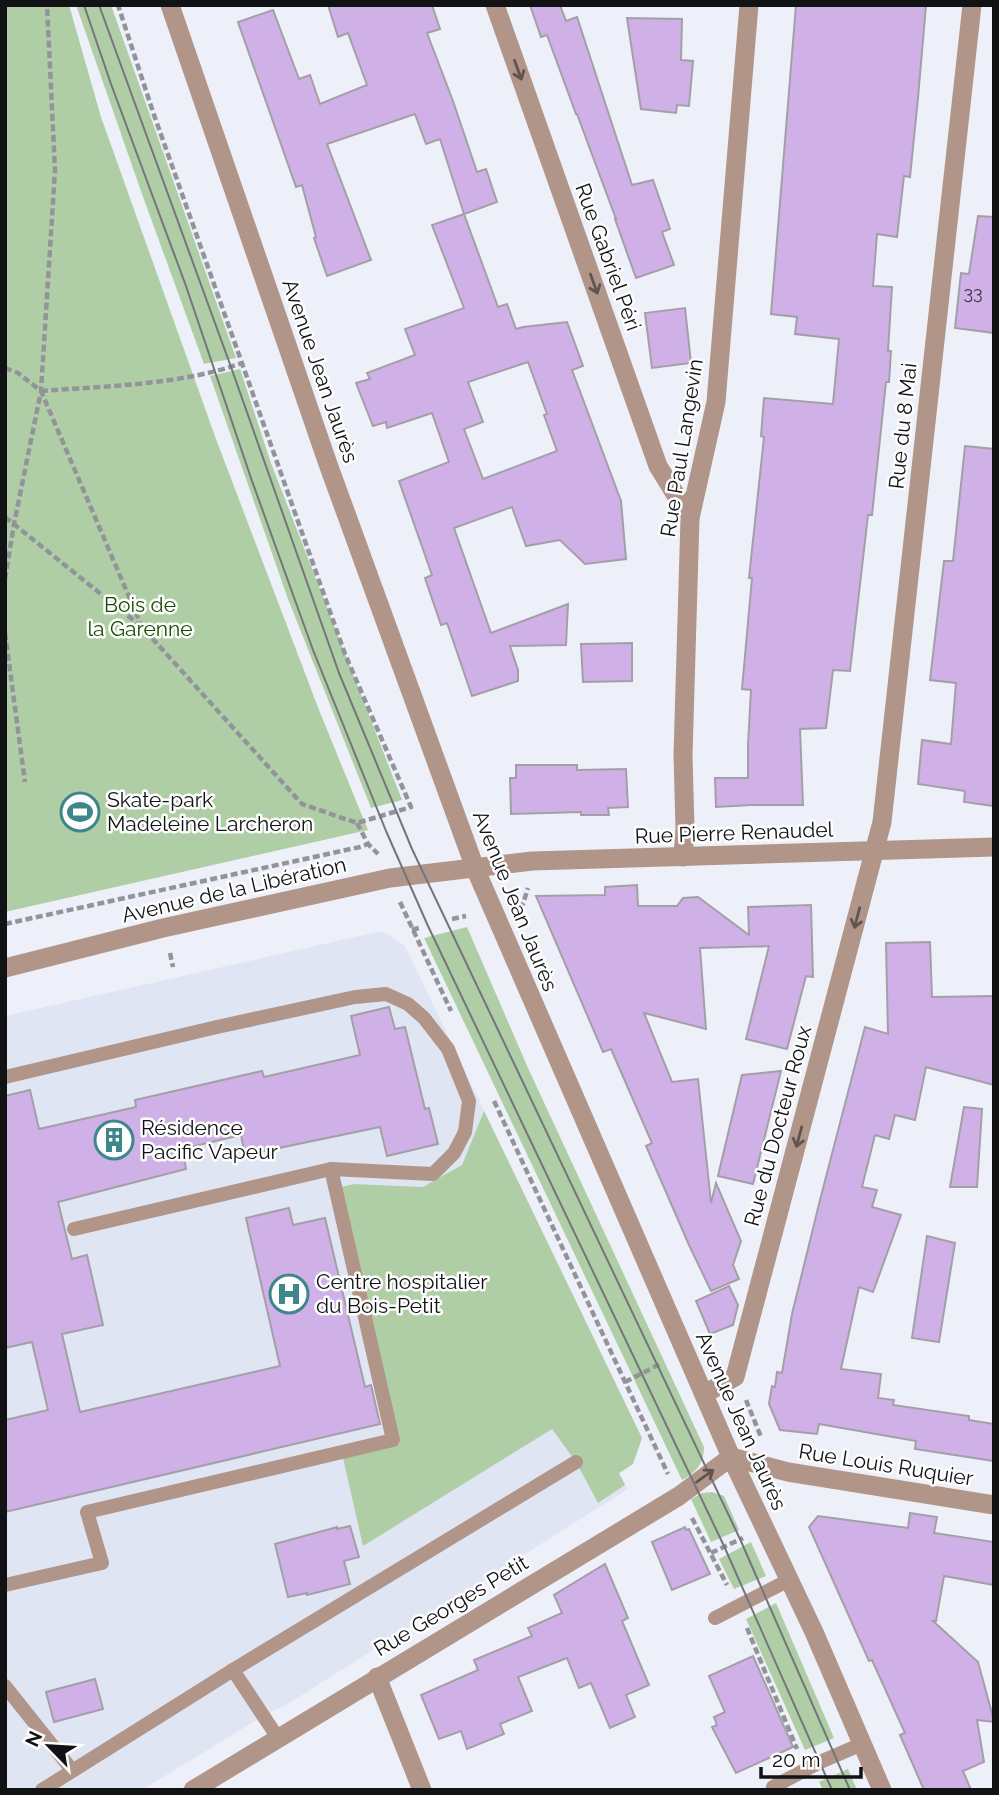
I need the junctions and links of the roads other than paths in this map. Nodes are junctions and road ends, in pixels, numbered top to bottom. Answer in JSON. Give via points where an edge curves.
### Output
{"nodes":[{"id":1,"x":170,"y":5,"type":"edge"},
{"id":2,"x":495,"y":5,"type":"edge"},
{"id":3,"x":749,"y":5,"type":"edge"},
{"id":4,"x":972,"y":5,"type":"edge"},
{"id":5,"x":690,"y":517,"type":"junction"},
{"id":6,"x":994,"y":848,"type":"edge"},
{"id":7,"x":875,"y":852,"type":"junction"},
{"id":8,"x":683,"y":857,"type":"junction"},
{"id":9,"x":475,"y":868,"type":"junction"},
{"id":10,"x":5,"y":968,"type":"edge"},
{"id":11,"x":5,"y":1077,"type":"edge"},
{"id":12,"x":331,"y":1169,"type":"junction"},
{"id":13,"x":74,"y":1229,"type":"dead end"},
{"id":14,"x":704,"y":1394,"type":"junction"},
{"id":15,"x":731,"y":1457,"type":"junction"},
{"id":16,"x":576,"y":1462,"type":"dead end"},
{"id":17,"x":994,"y":1505,"type":"edge"},
{"id":18,"x":789,"y":1580,"type":"junction"},
{"id":19,"x":5,"y":1585,"type":"edge"},
{"id":20,"x":715,"y":1618,"type":"dead end"},
{"id":21,"x":233,"y":1670,"type":"junction"},
{"id":22,"x":377,"y":1677,"type":"junction"},
{"id":23,"x":5,"y":1686,"type":"edge"},
{"id":24,"x":278,"y":1738,"type":"junction"},
{"id":25,"x":862,"y":1744,"type":"junction"},
{"id":26,"x":72,"y":1770,"type":"junction"},
{"id":27,"x":773,"y":1787,"type":"dead end"},
{"id":28,"x":42,"y":1790,"type":"edge"},
{"id":29,"x":193,"y":1790,"type":"edge"},
{"id":30,"x":422,"y":1790,"type":"edge"},
{"id":31,"x":882,"y":1790,"type":"edge"}],
"edges":[{"from":1,"to":9,"type":"street","name":"Avenue Jean Jaurès","via":[[333,477]]},
{"from":2,"to":5,"type":"street","name":"Rue Gabriel Péri","one_way":true,"via":[[658,466]]},
{"from":3,"to":5,"type":"street","name":"Rue Paul Langevin","via":[[716,402]]},
{"from":4,"to":7,"type":"street","name":"Rue du 8 Mai","via":[[882,822]]},
{"from":5,"to":8,"type":"street","name":"Rue Paul Langevin"},
{"from":6,"to":7,"type":"street","name":"Rue Pierre Renaudel"},
{"from":7,"to":8,"type":"street","name":"Rue Pierre Renaudel"},
{"from":7,"to":14,"type":"street","name":"Rue du Docteur Roux","one_way":true,"via":[[735,1377]]},
{"from":8,"to":9,"type":"street","name":"Rue Pierre Renaudel","via":[[532,861]]},
{"from":9,"to":10,"type":"street","name":"Avenue de la Libération","via":[[390,878]]},
{"from":9,"to":14,"type":"street","name":"Avenue Jean Jaurès"},
{"from":11,"to":12,"type":"lane","via":[[217,1027],[386,994],[424,1018],[447,1049],[469,1101],[465,1132],[454,1153],[432,1174]]},
{"from":12,"to":13,"type":"lane"},
{"from":12,"to":19,"type":"lane","via":[[393,1440],[87,1512],[102,1563]]},
{"from":14,"to":15,"type":"street","name":"Avenue Jean Jaurès"},
{"from":15,"to":17,"type":"street","name":"Rue Louis Ruquier","via":[[788,1472]]},
{"from":15,"to":18,"type":"street","name":"Avenue Jean Jaurès"},
{"from":22,"to":15,"type":"street","name":"Rue Georges Petit","one_way":true,"via":[[678,1496]]},
{"from":16,"to":21,"type":"lane"},
{"from":18,"to":20,"type":"lane"},
{"from":18,"to":25,"type":"street","name":"Avenue Jean Jaurès"},
{"from":21,"to":24,"type":"lane"},
{"from":21,"to":26,"type":"lane"},
{"from":22,"to":24,"type":"street","name":"Rue Georges Petit"},
{"from":22,"to":30,"type":"street"},
{"from":23,"to":26,"type":"lane"},
{"from":24,"to":29,"type":"street","name":"Rue Georges Petit"},
{"from":25,"to":27,"type":"lane"},
{"from":25,"to":31,"type":"street","name":"Avenue Jean Jaurès"},
{"from":26,"to":28,"type":"lane"}]}
